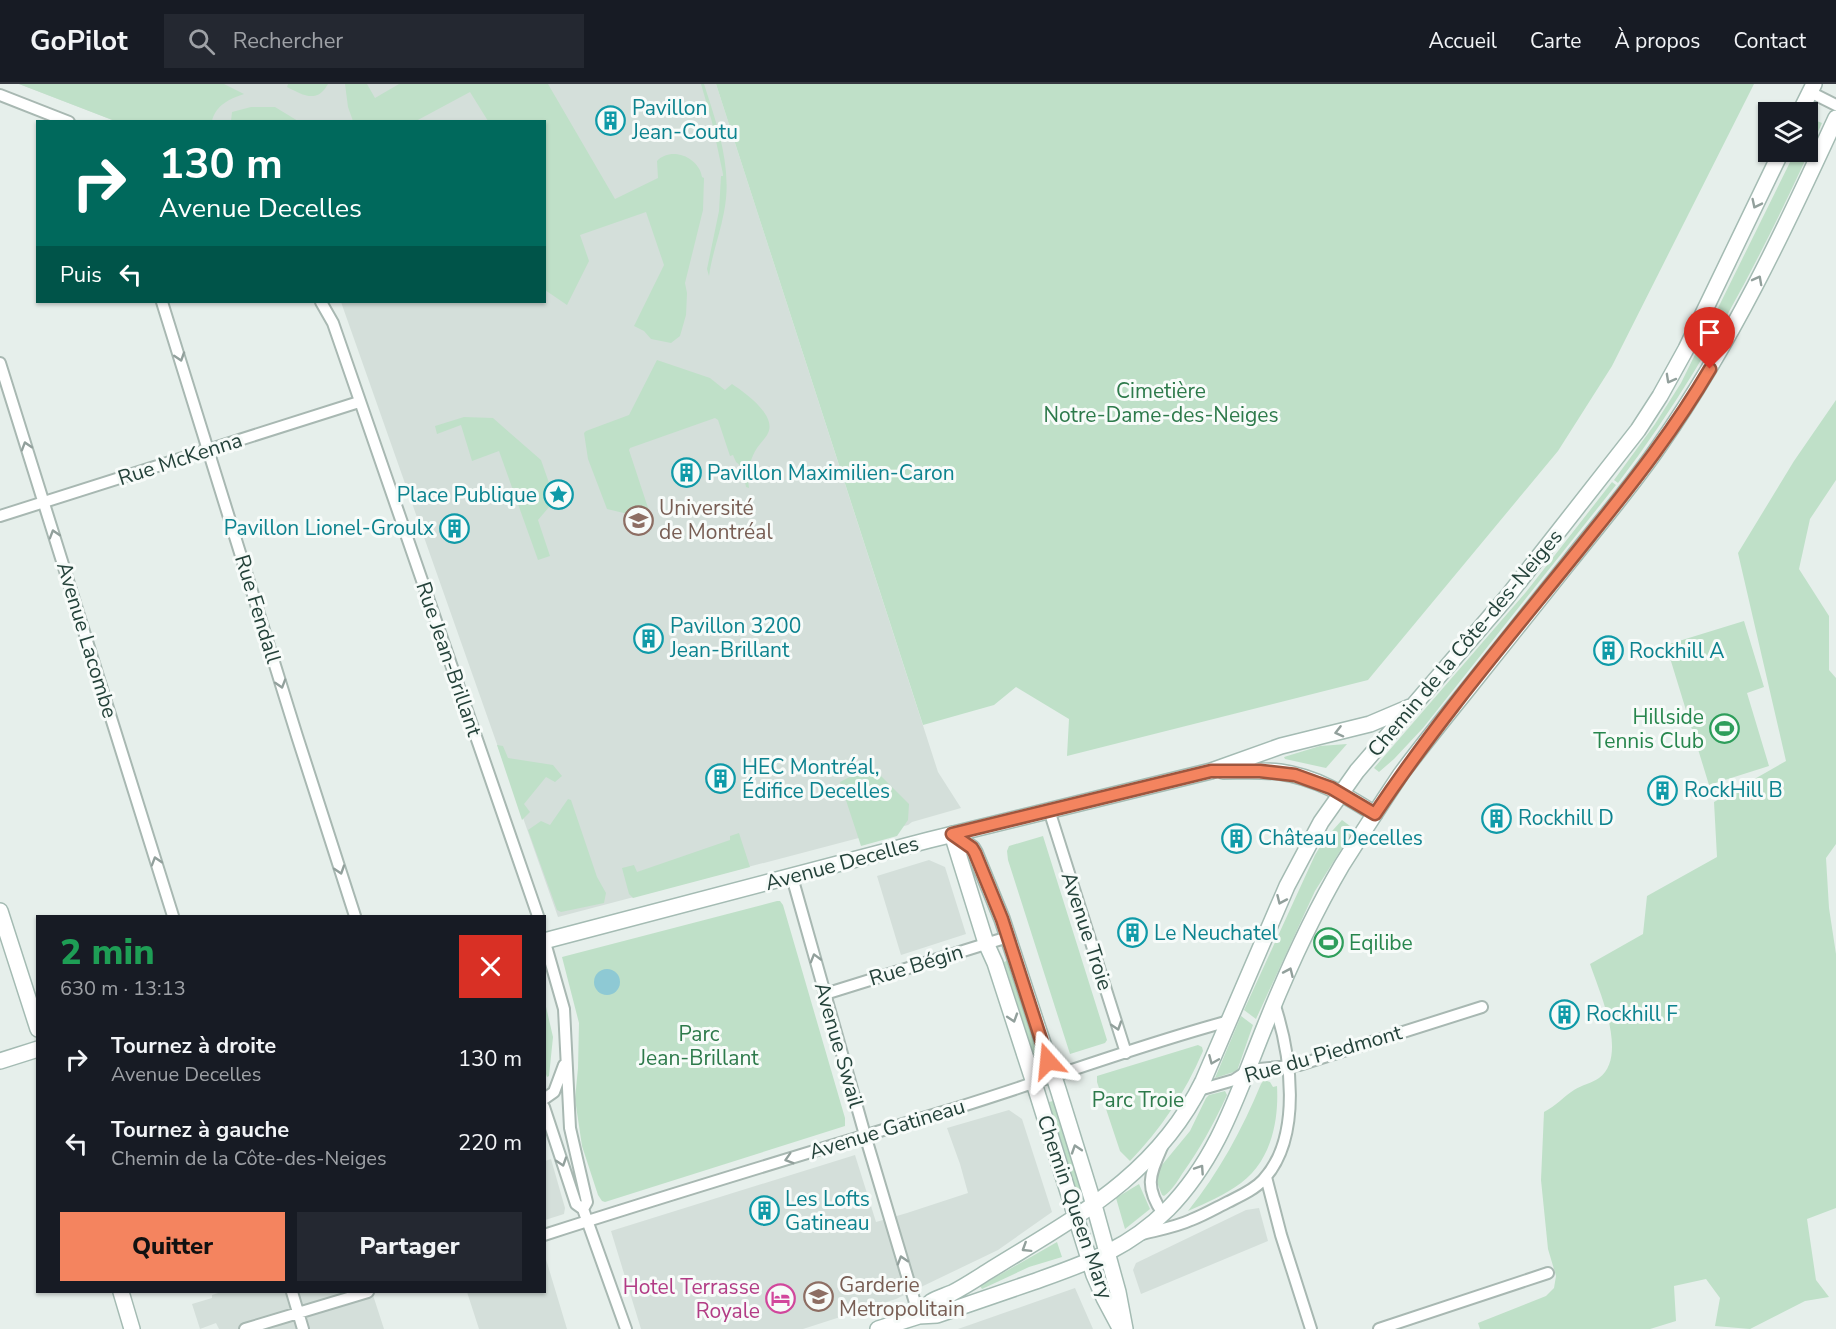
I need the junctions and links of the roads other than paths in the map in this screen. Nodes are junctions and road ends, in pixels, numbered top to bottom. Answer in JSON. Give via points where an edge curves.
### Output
{"nodes":[{"id":1,"x":1812,"y":88,"type":"edge"},
{"id":2,"x":0,"y":95,"type":"edge"},
{"id":3,"x":1805,"y":102,"type":"edge"},
{"id":4,"x":1836,"y":105,"type":"edge"},
{"id":5,"x":1836,"y":118,"type":"edge"},
{"id":6,"x":64,"y":120,"type":"edge"},
{"id":7,"x":1776,"y":162,"type":"edge"},
{"id":8,"x":162,"y":303,"type":"edge"},
{"id":9,"x":322,"y":303,"type":"edge"},
{"id":10,"x":0,"y":363,"type":"edge"},
{"id":11,"x":359,"y":402,"type":"junction"},
{"id":12,"x":209,"y":450,"type":"junction"},
{"id":13,"x":44,"y":502,"type":"junction"},
{"id":14,"x":0,"y":516,"type":"edge"},
{"id":15,"x":1412,"y":706,"type":"junction"},
{"id":16,"x":1211,"y":771,"type":"junction"},
{"id":17,"x":1341,"y":793,"type":"junction"},
{"id":18,"x":1049,"y":810,"type":"junction"},
{"id":19,"x":1375,"y":814,"type":"junction"},
{"id":20,"x":952,"y":834,"type":"junction"},
{"id":21,"x":792,"y":877,"type":"junction"},
{"id":22,"x":0,"y":911,"type":"edge"},
{"id":23,"x":173,"y":915,"type":"edge"},
{"id":24,"x":355,"y":915,"type":"edge"},
{"id":25,"x":538,"y":915,"type":"edge"},
{"id":26,"x":1008,"y":937,"type":"junction"},
{"id":27,"x":546,"y":940,"type":"edge"},
{"id":28,"x":986,"y":943,"type":"junction"},
{"id":29,"x":546,"y":944,"type":"edge"},
{"id":30,"x":825,"y":994,"type":"junction"},
{"id":31,"x":1274,"y":1004,"type":"junction"},
{"id":32,"x":1482,"y":1006,"type":"dead end"},
{"id":33,"x":1229,"y":1021,"type":"junction"},
{"id":34,"x":36,"y":1023,"type":"edge"},
{"id":35,"x":36,"y":1050,"type":"edge"},
{"id":36,"x":1126,"y":1053,"type":"junction"},
{"id":37,"x":566,"y":1059,"type":"junction"},
{"id":38,"x":0,"y":1061,"type":"edge"},
{"id":39,"x":1287,"y":1067,"type":"junction"},
{"id":40,"x":1249,"y":1070,"type":"junction"},
{"id":41,"x":1053,"y":1076,"type":"junction"},
{"id":42,"x":1034,"y":1083,"type":"junction"},
{"id":43,"x":1199,"y":1090,"type":"junction"},
{"id":44,"x":546,"y":1098,"type":"edge"},
{"id":45,"x":546,"y":1113,"type":"edge"},
{"id":46,"x":865,"y":1135,"type":"junction"},
{"id":47,"x":1163,"y":1143,"type":"junction"},
{"id":48,"x":1266,"y":1177,"type":"junction"},
{"id":49,"x":1094,"y":1205,"type":"junction"},
{"id":50,"x":582,"y":1209,"type":"junction"},
{"id":51,"x":1163,"y":1214,"type":"junction"},
{"id":52,"x":1076,"y":1217,"type":"junction"},
{"id":53,"x":587,"y":1222,"type":"junction"},
{"id":54,"x":546,"y":1233,"type":"edge"},
{"id":55,"x":1138,"y":1235,"type":"junction"},
{"id":56,"x":1107,"y":1254,"type":"junction"},
{"id":57,"x":1090,"y":1262,"type":"junction"},
{"id":58,"x":1548,"y":1273,"type":"dead end"},
{"id":59,"x":120,"y":1293,"type":"edge"},
{"id":60,"x":292,"y":1293,"type":"edge"},
{"id":61,"x":365,"y":1293,"type":"edge"},
{"id":62,"x":299,"y":1313,"type":"junction"},
{"id":63,"x":919,"y":1316,"type":"junction"},
{"id":64,"x":132,"y":1329,"type":"edge"},
{"id":65,"x":245,"y":1329,"type":"edge"},
{"id":66,"x":303,"y":1329,"type":"edge"},
{"id":67,"x":626,"y":1329,"type":"edge"},
{"id":68,"x":878,"y":1329,"type":"edge"},
{"id":69,"x":1120,"y":1329,"type":"edge"},
{"id":70,"x":1125,"y":1329,"type":"edge"},
{"id":71,"x":1311,"y":1329,"type":"edge"},
{"id":72,"x":1379,"y":1329,"type":"edge"}],
"edges":[{"from":1,"to":3,"type":"main road"},
{"from":1,"to":4,"type":"street"},
{"from":2,"to":6,"type":"street"},
{"from":19,"to":5,"type":"main road","name":"Chemin de la Côte-des-Neiges","one_way":true,"via":[[1424,745],[1628,489],[1688,405],[1774,251]]},
{"from":7,"to":15,"type":"main road","name":"Chemin de la Côte-des-Neiges","one_way":true,"via":[[1686,350],[1642,424],[1520,582]]},
{"from":8,"to":12,"type":"street","name":"Rue Fendall","one_way":true},
{"from":9,"to":11,"type":"street","name":"Rue Jean-Brillant","via":[[333,323]]},
{"from":13,"to":10,"type":"street","name":"Avenue Lacombe","one_way":true},
{"from":11,"to":12,"type":"street","name":"Rue McKenna"},
{"from":11,"to":25,"type":"street","name":"Rue Jean-Brillant"},
{"from":12,"to":13,"type":"street","name":"Rue McKenna"},
{"from":12,"to":24,"type":"street","name":"Rue Fendall","one_way":true},
{"from":13,"to":14,"type":"street","name":"Rue McKenna"},
{"from":23,"to":13,"type":"street","name":"Avenue Lacombe","one_way":true},
{"from":15,"to":16,"type":"main road","name":"Avenue Decelles","one_way":true,"via":[[1370,724],[1281,746]]},
{"from":15,"to":17,"type":"main road","name":"Chemin de la Côte-des-Neiges"},
{"from":16,"to":17,"type":"main road","name":"Avenue Decelles","via":[[1284,773]]},
{"from":16,"to":18,"type":"main road","name":"Avenue Decelles"},
{"from":17,"to":19,"type":"main road","name":"Avenue Decelles"},
{"from":17,"to":33,"type":"main road","name":"Chemin de la Côte-des-Neiges","one_way":true,"via":[[1293,873]]},
{"from":18,"to":20,"type":"main road","name":"Avenue Decelles"},
{"from":18,"to":36,"type":"street","name":"Avenue Troie","one_way":true},
{"from":31,"to":19,"type":"main road","name":"Chemin de la Côte-des-Neiges","one_way":true,"via":[[1327,892]]},
{"from":20,"to":21,"type":"main road","name":"Avenue Decelles"},
{"from":20,"to":26,"type":"main road","name":"Chemin Queen Mary","via":[[975,853]]},
{"from":20,"to":28,"type":"main road","name":"Chemin Queen Mary"},
{"from":21,"to":27,"type":"main road","name":"Avenue Decelles"},
{"from":30,"to":21,"type":"street","name":"Avenue Swail","one_way":true},
{"from":22,"to":34,"type":"main road"},
{"from":26,"to":28,"type":"street","name":"Rue Bégin"},
{"from":26,"to":41,"type":"main road","name":"Chemin Queen Mary"},
{"from":28,"to":30,"type":"street","name":"Rue Bégin"},
{"from":28,"to":42,"type":"main road","name":"Chemin Queen Mary","one_way":true},
{"from":29,"to":37,"type":"street","via":[[564,1009]]},
{"from":30,"to":46,"type":"street","name":"Avenue Swail"},
{"from":31,"to":39,"type":"street","name":"Chemin de la Côte-des-Neiges"},
{"from":31,"to":40,"type":"main road","name":"Chemin de la Côte-des-Neiges"},
{"from":32,"to":39,"type":"street","name":"Rue du Piedmont"},
{"from":33,"to":36,"type":"street","name":"Avenue Gatineau"},
{"from":33,"to":43,"type":"main road","name":"Chemin de la Côte-des-Neiges","one_way":true},
{"from":35,"to":38,"type":"main road"},
{"from":36,"to":41,"type":"street","name":"Avenue Gatineau"},
{"from":37,"to":44,"type":"street","via":[[554,1092]]},
{"from":37,"to":50,"type":"street","via":[[570,1128],[586,1203]]},
{"from":39,"to":40,"type":"street","name":"Rue du Piedmont"},
{"from":39,"to":48,"type":"street","name":"Chemin de la Côte-des-Neiges","via":[[1287,1128]]},
{"from":40,"to":43,"type":"street","name":"Rue du Piedmont","via":[[1234,1080]]},
{"from":51,"to":40,"type":"main road","name":"Chemin de la Côte-des-Neiges","one_way":true,"via":[[1217,1142]]},
{"from":41,"to":42,"type":"street","name":"Avenue Gatineau"},
{"from":49,"to":41,"type":"main road","name":"Chemin Queen Mary","one_way":true},
{"from":42,"to":46,"type":"street","name":"Avenue Gatineau"},
{"from":42,"to":52,"type":"main road","name":"Chemin Queen Mary"},
{"from":43,"to":47,"type":"main road","name":"Chemin de la Côte-des-Neiges"},
{"from":45,"to":50,"type":"street","one_way":true,"via":[[576,1204]]},
{"from":46,"to":53,"type":"street","name":"Avenue Gatineau","one_way":true},
{"from":63,"to":46,"type":"street","name":"Avenue Swail","one_way":true},
{"from":47,"to":49,"type":"main road","name":"Chemin de la Côte-des-Neiges","via":[[1132,1175]]},
{"from":47,"to":51,"type":"street","name":"Chemin de la Côte-des-Neiges","via":[[1150,1179],[1154,1199]]},
{"from":48,"to":55,"type":"street","name":"Chemin de la Côte-des-Neiges","via":[[1241,1195],[1190,1221]]},
{"from":48,"to":71,"type":"street"},
{"from":49,"to":52,"type":"main road","name":"Chemin de la Côte-des-Neiges"},
{"from":49,"to":56,"type":"main road","name":"Chemin Queen Mary"},
{"from":50,"to":53,"type":"street"},
{"from":51,"to":55,"type":"main road","name":"Chemin de la Côte-des-Neiges"},
{"from":52,"to":57,"type":"main road","name":"Chemin Queen Mary"},
{"from":52,"to":63,"type":"main road","name":"Chemin de la Côte-des-Neiges","one_way":true,"via":[[972,1282],[930,1303]]},
{"from":53,"to":54,"type":"street","name":"Avenue Gatineau"},
{"from":53,"to":67,"type":"street"},
{"from":55,"to":56,"type":"main road","name":"Chemin de la Côte-des-Neiges"},
{"from":56,"to":57,"type":"main road","name":"Chemin de la Côte-des-Neiges"},
{"from":56,"to":70,"type":"main road","name":"Chemin Queen Mary"},
{"from":57,"to":63,"type":"main road","name":"Chemin de la Côte-des-Neiges","via":[[937,1314]]},
{"from":57,"to":69,"type":"main road","name":"Chemin Queen Mary"},
{"from":58,"to":72,"type":"street"},
{"from":59,"to":64,"type":"main road"},
{"from":60,"to":62,"type":"street"},
{"from":61,"to":62,"type":"street"},
{"from":62,"to":65,"type":"street"},
{"from":62,"to":66,"type":"street"},
{"from":63,"to":68,"type":"main road","name":"Chemin de la Côte-des-Neiges"}]}
